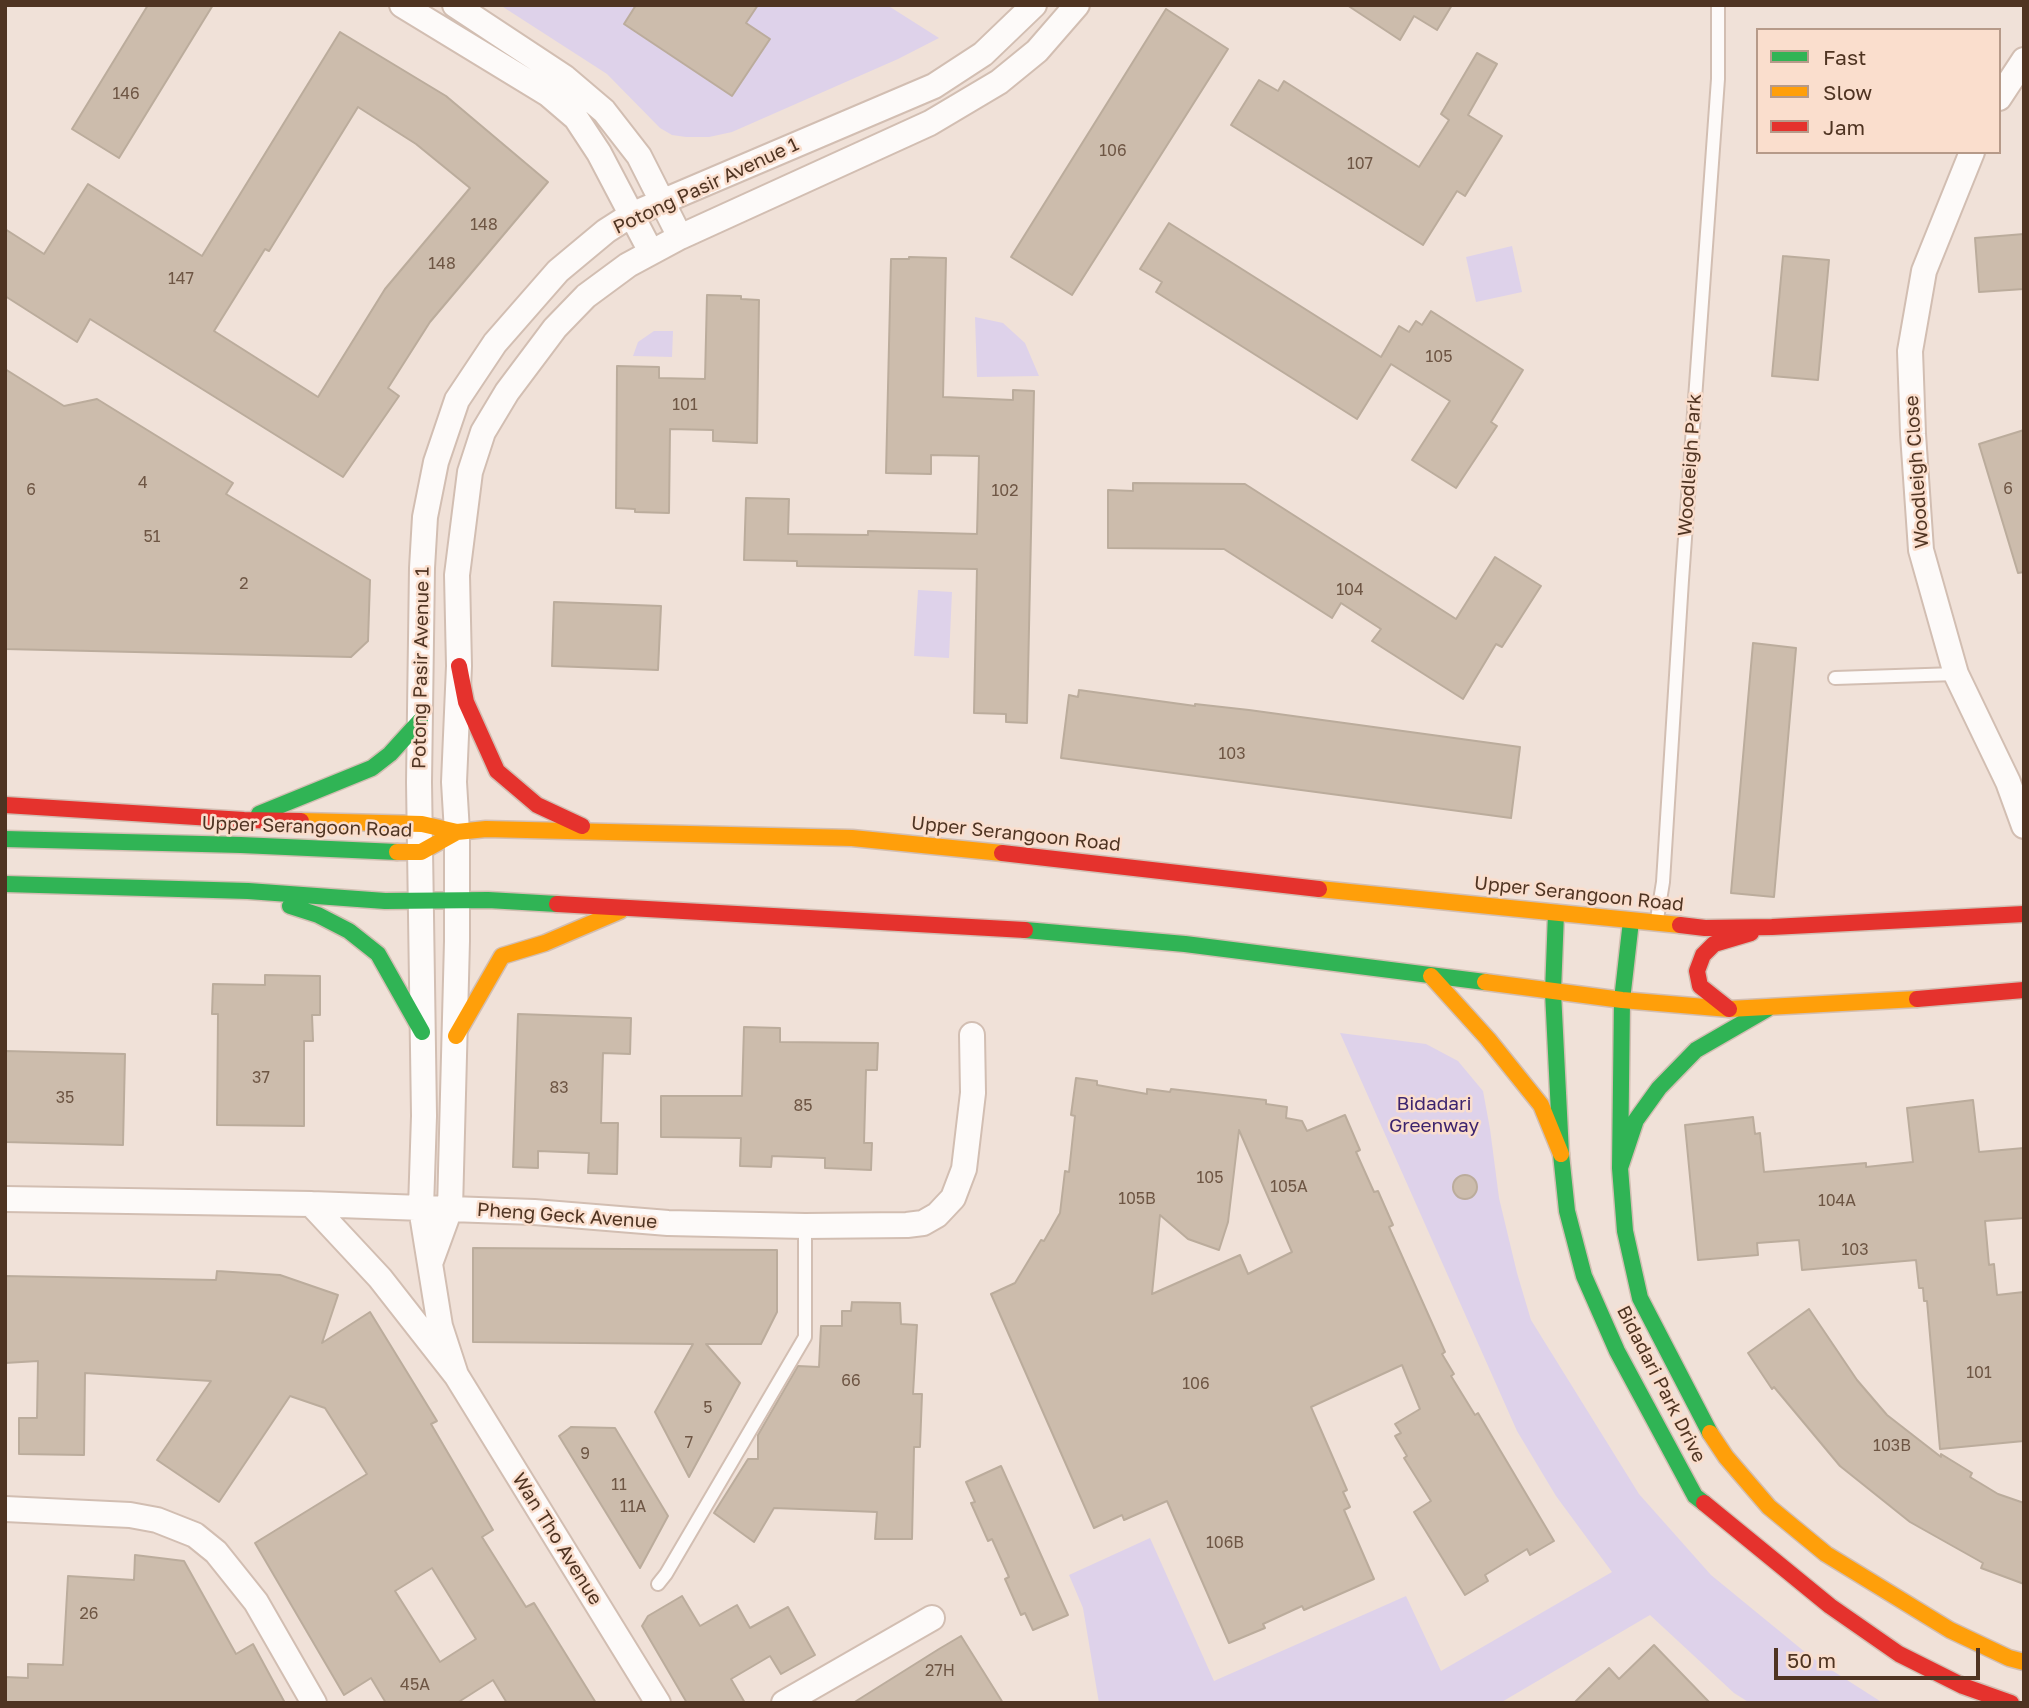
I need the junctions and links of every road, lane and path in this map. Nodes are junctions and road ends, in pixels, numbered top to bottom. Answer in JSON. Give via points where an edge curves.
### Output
{"nodes":[{"id":1,"x":402,"y":5,"type":"edge"},
{"id":2,"x":455,"y":5,"type":"edge"},
{"id":3,"x":1034,"y":5,"type":"edge"},
{"id":4,"x":1077,"y":5,"type":"edge"},
{"id":5,"x":1718,"y":5,"type":"edge"},
{"id":6,"x":2024,"y":60,"type":"edge"},
{"id":7,"x":2001,"y":95,"type":"edge"},
{"id":8,"x":1971,"y":154,"type":"edge"},
{"id":9,"x":663,"y":201,"type":"junction"},
{"id":10,"x":631,"y":215,"type":"junction"},
{"id":11,"x":680,"y":237,"type":"junction"},
{"id":12,"x":651,"y":252,"type":"junction"},
{"id":13,"x":458,"y":666,"type":"junction"},
{"id":14,"x":1956,"y":674,"type":"junction"},
{"id":15,"x":1835,"y":678,"type":"dead end"},
{"id":16,"x":420,"y":720,"type":"junction"},
{"id":17,"x":5,"y":805,"type":"edge"},
{"id":18,"x":244,"y":820,"type":"junction"},
{"id":19,"x":422,"y":824,"type":"junction"},
{"id":20,"x":2024,"y":826,"type":"edge"},
{"id":21,"x":457,"y":832,"type":"junction"},
{"id":22,"x":593,"y":832,"type":"junction"},
{"id":23,"x":5,"y":839,"type":"edge"},
{"id":24,"x":421,"y":852,"type":"junction"},
{"id":25,"x":5,"y":886,"type":"edge"},
{"id":26,"x":248,"y":891,"type":"junction"},
{"id":27,"x":421,"y":899,"type":"junction"},
{"id":28,"x":456,"y":899,"type":"junction"},
{"id":29,"x":625,"y":908,"type":"junction"},
{"id":30,"x":1556,"y":913,"type":"junction"},
{"id":31,"x":2024,"y":914,"type":"edge"},
{"id":32,"x":1631,"y":920,"type":"junction"},
{"id":33,"x":1656,"y":924,"type":"junction"},
{"id":34,"x":1772,"y":927,"type":"junction"},
{"id":35,"x":1431,"y":976,"type":"junction"},
{"id":36,"x":2024,"y":990,"type":"edge"},
{"id":37,"x":1553,"y":992,"type":"junction"},
{"id":38,"x":1622,"y":1000,"type":"junction"},
{"id":39,"x":1772,"y":1007,"type":"junction"},
{"id":40,"x":1730,"y":1009,"type":"junction"},
{"id":41,"x":422,"y":1032,"type":"junction"},
{"id":42,"x":972,"y":1035,"type":"dead end"},
{"id":43,"x":456,"y":1036,"type":"junction"},
{"id":44,"x":1561,"y":1154,"type":"junction"},
{"id":45,"x":1620,"y":1168,"type":"junction"},
{"id":46,"x":5,"y":1199,"type":"edge"},
{"id":47,"x":311,"y":1203,"type":"junction"},
{"id":48,"x":421,"y":1208,"type":"junction"},
{"id":49,"x":450,"y":1209,"type":"junction"},
{"id":50,"x":804,"y":1226,"type":"junction"},
{"id":51,"x":429,"y":1265,"type":"junction"},
{"id":52,"x":456,"y":1375,"type":"junction"},
{"id":53,"x":5,"y":1509,"type":"edge"},
{"id":54,"x":658,"y":1584,"type":"dead end"},
{"id":55,"x":932,"y":1618,"type":"dead end"},
{"id":56,"x":2024,"y":1662,"type":"edge"},
{"id":57,"x":314,"y":1703,"type":"edge"},
{"id":58,"x":658,"y":1703,"type":"edge"},
{"id":59,"x":784,"y":1703,"type":"edge"},
{"id":60,"x":2011,"y":1703,"type":"edge"}],
"edges":[{"from":1,"to":10,"type":"street","via":[[548,94],[576,118]]},
{"from":2,"to":9,"type":"street","via":[[564,77],[604,110],[639,156]]},
{"from":3,"to":9,"type":"street","name":"Potong Pasir Avenue 1","via":[[983,54],[934,86]]},
{"from":4,"to":11,"type":"street","name":"Potong Pasir Avenue 1","via":[[1037,51],[999,82],[930,123]]},
{"from":5,"to":33,"type":"lane","name":"Woodleigh Park","via":[[1716,106],[1663,882]]},
{"from":6,"to":7,"type":"street"},
{"from":8,"to":14,"type":"street","name":"Woodleigh Close","via":[[1924,271],[1910,352],[1922,550]]},
{"from":9,"to":10,"type":"street","name":"Potong Pasir Avenue 1"},
{"from":9,"to":11,"type":"street"},
{"from":10,"to":12,"type":"street"},
{"from":10,"to":16,"type":"street","name":"Potong Pasir Avenue 1","via":[[558,271],[495,343],[457,400],[436,462],[425,517]]},
{"from":11,"to":12,"type":"street","name":"Potong Pasir Avenue 1"},
{"from":12,"to":13,"type":"street","name":"Potong Pasir Avenue 1","via":[[586,296],[555,328],[483,432],[470,472],[457,575]]},
{"from":13,"to":21,"type":"street","name":"Potong Pasir Avenue 1"},
{"from":13,"to":22,"type":"main road","via":[[466,702],[497,771],[537,805]]},
{"from":14,"to":15,"type":"lane"},
{"from":14,"to":20,"type":"street","name":"Woodleigh Close"},
{"from":16,"to":18,"type":"main road","via":[[372,768]]},
{"from":16,"to":19,"type":"street","name":"Potong Pasir Avenue 1"},
{"from":17,"to":18,"type":"main road"},
{"from":18,"to":19,"type":"main road"},
{"from":19,"to":21,"type":"main road"},
{"from":19,"to":24,"type":"street","name":"Potong Pasir Avenue 1"},
{"from":21,"to":22,"type":"main road","name":"Upper Serangoon Road"},
{"from":21,"to":24,"type":"main road","name":"Upper Serangoon Road"},
{"from":21,"to":28,"type":"street","name":"Potong Pasir Avenue 1"},
{"from":22,"to":30,"type":"main road","name":"Upper Serangoon Road","via":[[852,838]]},
{"from":23,"to":24,"type":"main road","name":"Upper Serangoon Road"},
{"from":24,"to":27,"type":"street","name":"Potong Pasir Avenue 1"},
{"from":25,"to":26,"type":"main road"},
{"from":26,"to":27,"type":"main road","via":[[385,901]]},
{"from":26,"to":41,"type":"main road","via":[[318,915],[378,954]]},
{"from":27,"to":28,"type":"main road"},
{"from":27,"to":41,"type":"street","name":"Wan Tho Avenue"},
{"from":28,"to":29,"type":"main road"},
{"from":28,"to":43,"type":"street"},
{"from":29,"to":35,"type":"main road","via":[[983,926],[1185,944]]},
{"from":29,"to":43,"type":"main road","via":[[545,943],[502,956]]},
{"from":30,"to":32,"type":"main road","name":"Upper Serangoon Road"},
{"from":30,"to":37,"type":"main road","name":"Bidadari Park Drive"},
{"from":31,"to":34,"type":"main road","name":"Upper Serangoon Road"},
{"from":32,"to":33,"type":"main road","name":"Upper Serangoon Road"},
{"from":32,"to":38,"type":"main road","name":"Bidadari Park Drive"},
{"from":33,"to":34,"type":"main road","name":"Upper Serangoon Road"},
{"from":34,"to":40,"type":"main road","via":[[1714,944],[1703,955],[1696,971],[1700,986]]},
{"from":35,"to":37,"type":"main road"},
{"from":35,"to":44,"type":"main road","via":[[1541,1105]]},
{"from":36,"to":39,"type":"main road"},
{"from":37,"to":38,"type":"main road"},
{"from":37,"to":44,"type":"main road","name":"Bidadari Park Drive"},
{"from":38,"to":40,"type":"main road"},
{"from":38,"to":45,"type":"main road","name":"Bidadari Park Drive"},
{"from":39,"to":40,"type":"main road"},
{"from":39,"to":45,"type":"main road","via":[[1696,1050],[1659,1088],[1636,1120]]},
{"from":41,"to":48,"type":"street","name":"Wan Tho Avenue"},
{"from":42,"to":50,"type":"street","name":"Pheng Geck Avenue","via":[[973,1093],[964,1169],[953,1198],[923,1223]]},
{"from":43,"to":49,"type":"street"},
{"from":44,"to":60,"type":"main road","name":"Bidadari Park Drive","via":[[1567,1211],[1584,1276],[1617,1351],[1695,1496],[1830,1606],[1899,1654],[1963,1686]]},
{"from":45,"to":56,"type":"main road","name":"Bidadari Park Drive","via":[[1625,1231],[1640,1298],[1726,1457],[1769,1507],[1826,1554],[1950,1630]]},
{"from":46,"to":47,"type":"street","name":"Pheng Geck Avenue"},
{"from":47,"to":48,"type":"street","name":"Pheng Geck Avenue"},
{"from":47,"to":52,"type":"street","name":"Wan Tho Avenue","via":[[407,1310]]},
{"from":48,"to":49,"type":"street","name":"Pheng Geck Avenue"},
{"from":48,"to":51,"type":"street","name":"Wan Tho Avenue"},
{"from":49,"to":50,"type":"street","name":"Pheng Geck Avenue","via":[[668,1223]]},
{"from":49,"to":51,"type":"street"},
{"from":50,"to":54,"type":"lane","via":[[805,1337]]},
{"from":51,"to":52,"type":"street","name":"Wan Tho Avenue","via":[[440,1326]]},
{"from":52,"to":58,"type":"street","name":"Wan Tho Avenue"},
{"from":53,"to":57,"type":"street","via":[[130,1515],[195,1535],[216,1552],[256,1602]]},
{"from":55,"to":59,"type":"street"}]}
